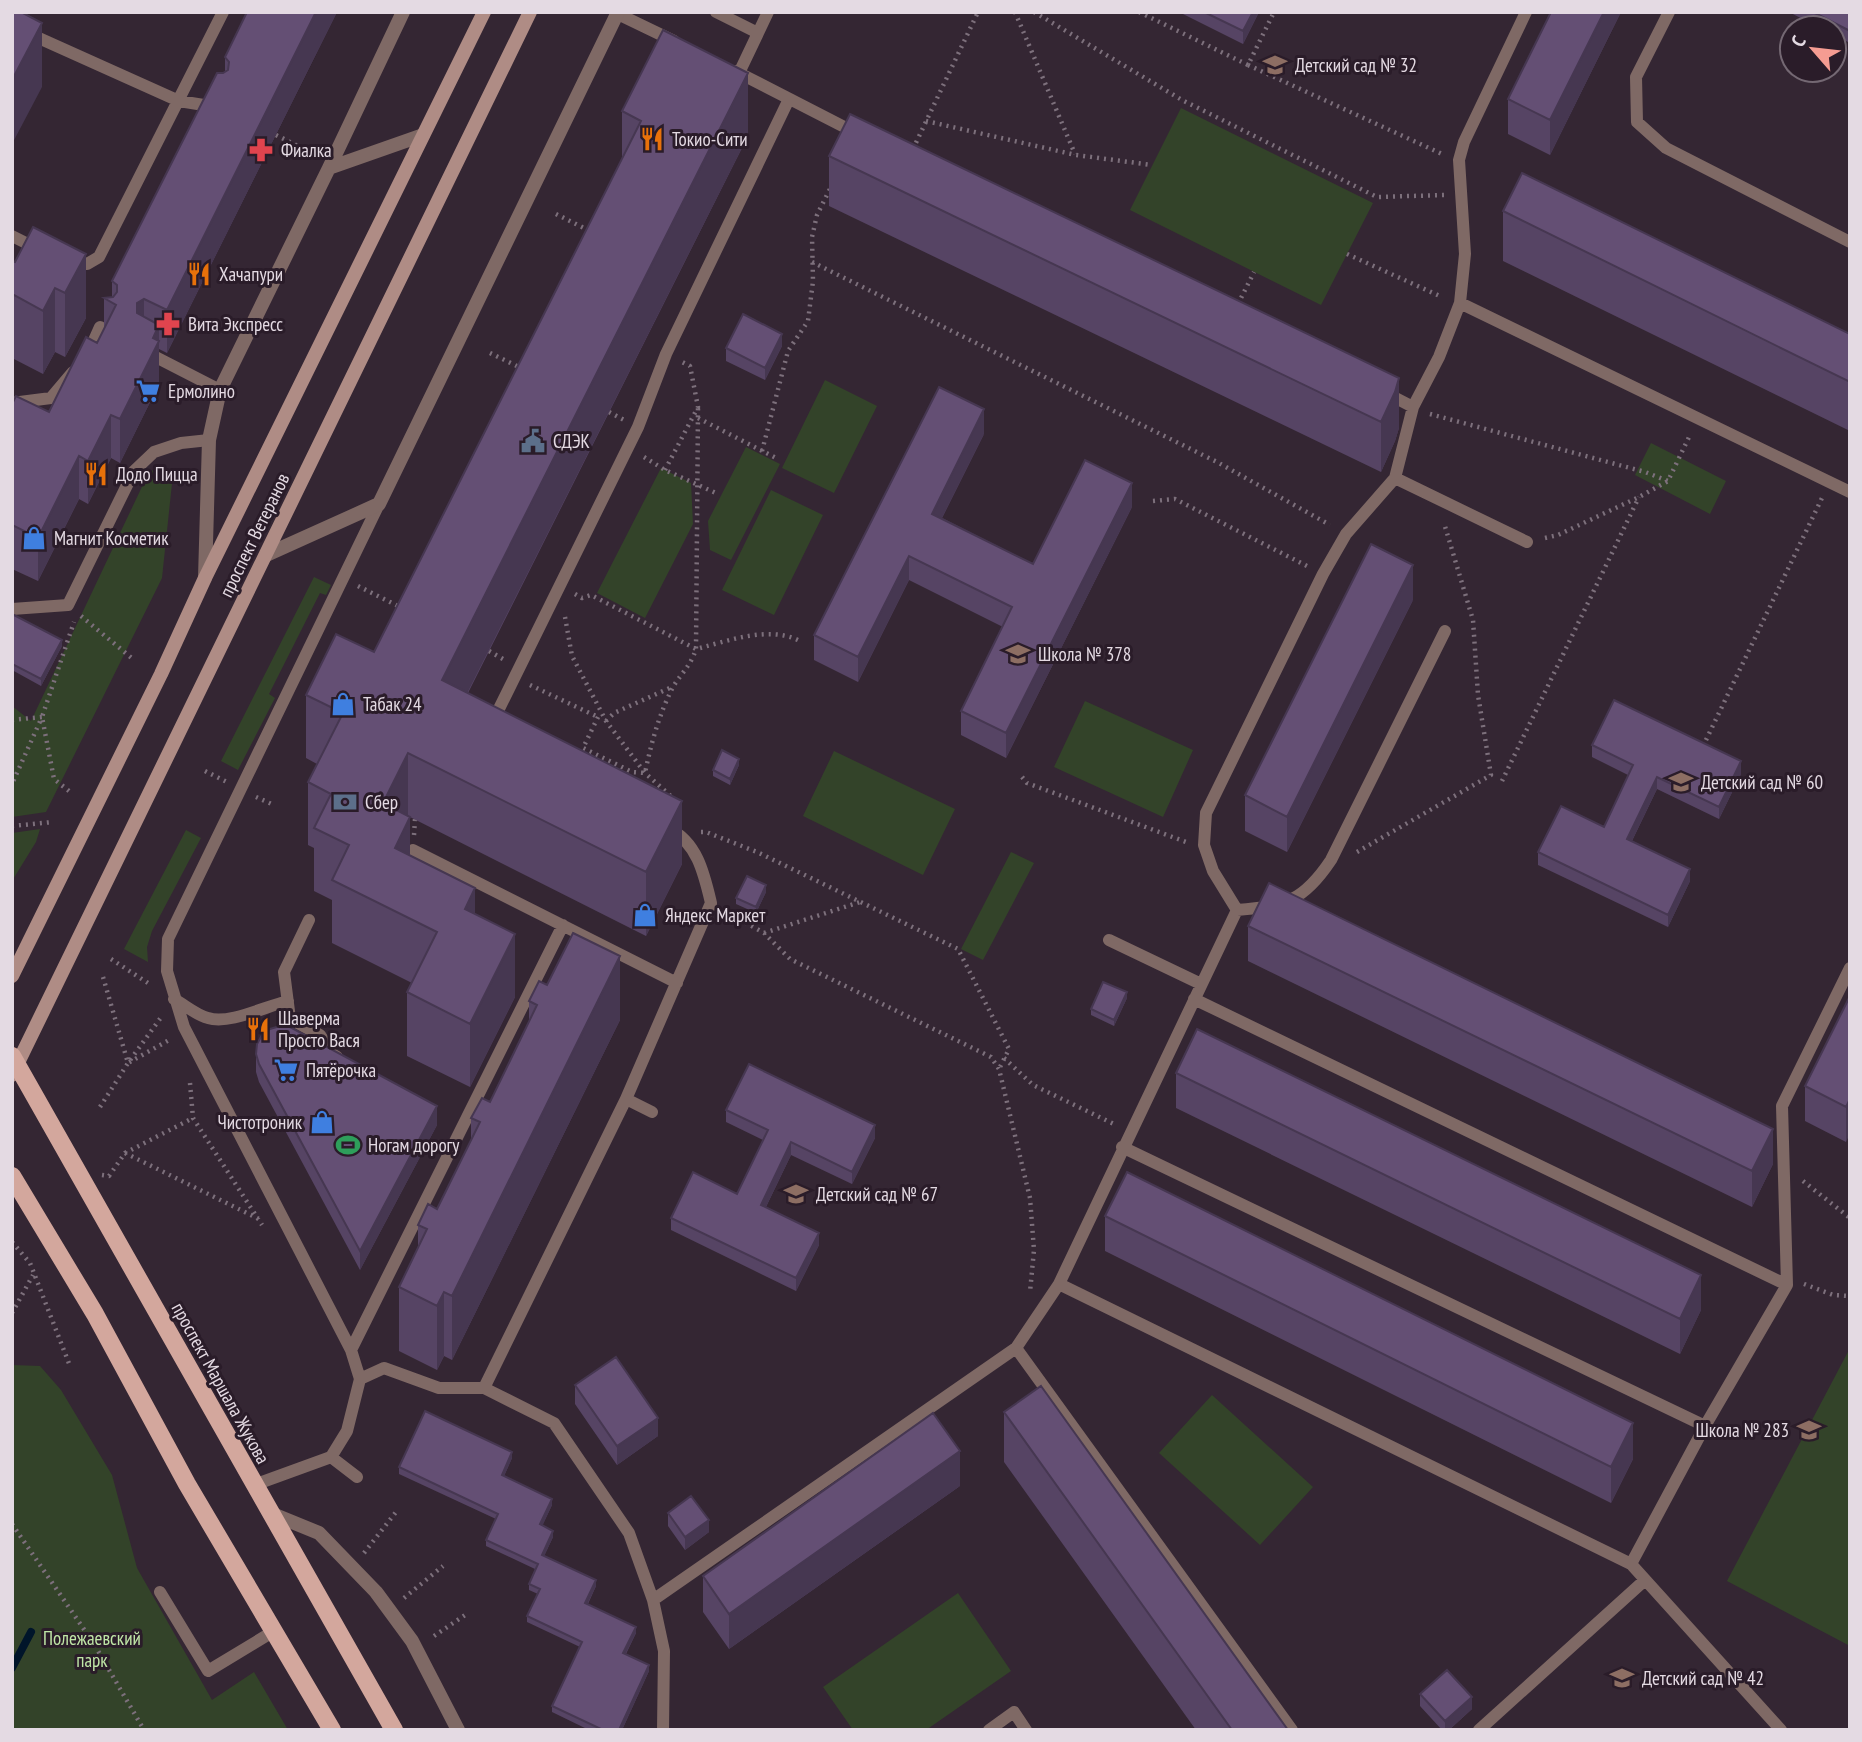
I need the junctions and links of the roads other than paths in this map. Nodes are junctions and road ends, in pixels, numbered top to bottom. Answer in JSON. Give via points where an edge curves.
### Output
{"nodes":[{"id":1,"x":17,"y":12,"type":"edge"},
{"id":2,"x":223,"y":12,"type":"edge"},
{"id":3,"x":403,"y":12,"type":"edge"},
{"id":4,"x":484,"y":12,"type":"edge"},
{"id":5,"x":530,"y":12,"type":"edge"},
{"id":6,"x":716,"y":12,"type":"edge"},
{"id":7,"x":768,"y":12,"type":"edge"},
{"id":8,"x":1526,"y":12,"type":"edge"},
{"id":9,"x":1669,"y":12,"type":"edge"},
{"id":10,"x":618,"y":13,"type":"edge"},
{"id":11,"x":12,"y":23,"type":"edge"},
{"id":12,"x":758,"y":33,"type":"junction"},
{"id":13,"x":680,"y":44,"type":"edge"},
{"id":14,"x":789,"y":99,"type":"junction"},
{"id":15,"x":179,"y":101,"type":"junction"},
{"id":16,"x":221,"y":108,"type":"edge"},
{"id":17,"x":423,"y":135,"type":"junction"},
{"id":18,"x":871,"y":141,"type":"edge"},
{"id":19,"x":329,"y":168,"type":"junction"},
{"id":20,"x":12,"y":236,"type":"edge"},
{"id":21,"x":1850,"y":242,"type":"edge"},
{"id":22,"x":1460,"y":303,"type":"junction"},
{"id":23,"x":109,"y":332,"type":"edge"},
{"id":24,"x":144,"y":351,"type":"edge"},
{"id":25,"x":1367,"y":384,"type":"edge"},
{"id":26,"x":220,"y":390,"type":"junction"},
{"id":27,"x":12,"y":403,"type":"edge"},
{"id":28,"x":1413,"y":407,"type":"junction"},
{"id":29,"x":209,"y":440,"type":"junction"},
{"id":30,"x":1395,"y":478,"type":"junction"},
{"id":31,"x":1850,"y":492,"type":"edge"},
{"id":32,"x":379,"y":504,"type":"junction"},
{"id":33,"x":1527,"y":542,"type":"road end"},
{"id":34,"x":266,"y":555,"type":"junction"},
{"id":35,"x":205,"y":578,"type":"junction"},
{"id":36,"x":12,"y":609,"type":"edge"},
{"id":37,"x":1445,"y":631,"type":"dead end"},
{"id":38,"x":485,"y":737,"type":"edge"},
{"id":39,"x":657,"y":823,"type":"edge"},
{"id":40,"x":413,"y":850,"type":"edge"},
{"id":41,"x":1237,"y":909,"type":"junction"},
{"id":42,"x":309,"y":920,"type":"dead end"},
{"id":43,"x":563,"y":925,"type":"junction"},
{"id":44,"x":1109,"y":940,"type":"dead end"},
{"id":45,"x":1850,"y":968,"type":"edge"},
{"id":46,"x":12,"y":976,"type":"edge"},
{"id":47,"x":677,"y":983,"type":"junction"},
{"id":48,"x":1201,"y":984,"type":"junction"},
{"id":49,"x":174,"y":999,"type":"junction"},
{"id":50,"x":1194,"y":999,"type":"junction"},
{"id":51,"x":288,"y":1001,"type":"junction"},
{"id":52,"x":344,"y":1060,"type":"edge"},
{"id":53,"x":14,"y":1065,"type":"edge"},
{"id":54,"x":625,"y":1098,"type":"junction"},
{"id":55,"x":652,"y":1111,"type":"dead end"},
{"id":56,"x":1122,"y":1147,"type":"junction"},
{"id":57,"x":12,"y":1177,"type":"edge"},
{"id":58,"x":1059,"y":1284,"type":"junction"},
{"id":59,"x":1787,"y":1286,"type":"junction"},
{"id":60,"x":1016,"y":1348,"type":"junction"},
{"id":61,"x":351,"y":1349,"type":"junction"},
{"id":62,"x":360,"y":1379,"type":"junction"},
{"id":63,"x":484,"y":1388,"type":"junction"},
{"id":64,"x":1705,"y":1426,"type":"junction"},
{"id":65,"x":331,"y":1457,"type":"junction"},
{"id":66,"x":357,"y":1477,"type":"dead end"},
{"id":67,"x":254,"y":1485,"type":"junction"},
{"id":68,"x":270,"y":1513,"type":"junction"},
{"id":69,"x":1631,"y":1564,"type":"junction"},
{"id":70,"x":1644,"y":1580,"type":"junction"},
{"id":71,"x":160,"y":1592,"type":"dead end"},
{"id":72,"x":653,"y":1600,"type":"junction"},
{"id":73,"x":274,"y":1632,"type":"junction"},
{"id":74,"x":331,"y":1730,"type":"edge"},
{"id":75,"x":394,"y":1730,"type":"edge"},
{"id":76,"x":458,"y":1730,"type":"edge"},
{"id":77,"x":663,"y":1730,"type":"edge"},
{"id":78,"x":989,"y":1730,"type":"edge"},
{"id":79,"x":1026,"y":1730,"type":"edge"},
{"id":80,"x":1292,"y":1730,"type":"edge"},
{"id":81,"x":1479,"y":1730,"type":"edge"},
{"id":82,"x":1781,"y":1730,"type":"edge"}],
"edges":[{"from":1,"to":11,"type":"lane"},
{"from":2,"to":15,"type":"lane"},
{"from":3,"to":19,"type":"street"},
{"from":4,"to":17,"type":"main road","name":"проспект Ветеранов"},
{"from":5,"to":34,"type":"main road","name":"проспект Ветеранов"},
{"from":6,"to":12,"type":"lane"},
{"from":7,"to":12,"type":"lane"},
{"from":8,"to":22,"type":"lane","via":[[1459,160],[1465,254]]},
{"from":9,"to":21,"type":"lane","via":[[1636,77],[1637,122],[1666,148]]},
{"from":10,"to":13,"type":"lane"},
{"from":10,"to":32,"type":"street"},
{"from":11,"to":15,"type":"lane"},
{"from":12,"to":14,"type":"lane","via":[[733,70]]},
{"from":14,"to":18,"type":"lane"},
{"from":14,"to":38,"type":"lane","via":[[666,354],[638,427]]},
{"from":15,"to":16,"type":"lane"},
{"from":15,"to":20,"type":"lane","via":[[99,257],[71,265]]},
{"from":17,"to":19,"type":"street"},
{"from":17,"to":35,"type":"main road","name":"проспект Ветеранов"},
{"from":19,"to":26,"type":"street"},
{"from":22,"to":28,"type":"lane"},
{"from":22,"to":31,"type":"lane"},
{"from":23,"to":27,"type":"lane","via":[[100,327],[87,356],[51,398]]},
{"from":24,"to":26,"type":"lane"},
{"from":25,"to":28,"type":"lane"},
{"from":26,"to":29,"type":"street"},
{"from":28,"to":30,"type":"lane"},
{"from":29,"to":35,"type":"street"},
{"from":29,"to":36,"type":"lane","via":[[154,452],[134,471],[68,605]]},
{"from":30,"to":33,"type":"lane"},
{"from":30,"to":41,"type":"lane","via":[[1346,534],[1323,574],[1206,813],[1204,845],[1213,871]]},
{"from":32,"to":34,"type":"street"},
{"from":32,"to":49,"type":"lane","via":[[168,939],[167,971]]},
{"from":34,"to":53,"type":"main road","name":"проспект Ветеранов"},
{"from":35,"to":46,"type":"main road","name":"проспект Ветеранов"},
{"from":37,"to":41,"type":"lane","via":[[1317,880],[1275,906]]},
{"from":39,"to":47,"type":"lane","via":[[682,835],[703,868],[710,903]]},
{"from":40,"to":43,"type":"lane"},
{"from":41,"to":48,"type":"lane"},
{"from":42,"to":51,"type":"lane","via":[[284,972]]},
{"from":43,"to":47,"type":"lane"},
{"from":43,"to":61,"type":"lane"},
{"from":44,"to":48,"type":"lane"},
{"from":45,"to":59,"type":"lane","via":[[1782,1106]]},
{"from":47,"to":54,"type":"lane"},
{"from":48,"to":50,"type":"lane"},
{"from":49,"to":51,"type":"lane","via":[[209,1019],[233,1018]]},
{"from":49,"to":61,"type":"lane","via":[[186,1031]]},
{"from":50,"to":56,"type":"lane"},
{"from":50,"to":59,"type":"lane"},
{"from":51,"to":52,"type":"lane","via":[[290,1019],[320,1035],[332,1054]]},
{"from":53,"to":67,"type":"main road","name":"проспект Маршала Жукова","via":[[79,1171]]},
{"from":54,"to":55,"type":"lane"},
{"from":54,"to":63,"type":"lane"},
{"from":56,"to":58,"type":"lane"},
{"from":56,"to":64,"type":"lane"},
{"from":57,"to":73,"type":"main road"},
{"from":58,"to":60,"type":"lane"},
{"from":58,"to":69,"type":"lane"},
{"from":59,"to":64,"type":"lane"},
{"from":60,"to":72,"type":"lane"},
{"from":60,"to":80,"type":"lane"},
{"from":61,"to":62,"type":"lane"},
{"from":62,"to":63,"type":"lane","via":[[384,1368],[439,1388]]},
{"from":62,"to":65,"type":"lane","via":[[347,1431]]},
{"from":63,"to":72,"type":"lane","via":[[554,1423],[629,1533]]},
{"from":64,"to":69,"type":"lane"},
{"from":65,"to":66,"type":"lane"},
{"from":65,"to":67,"type":"lane"},
{"from":67,"to":68,"type":"main road","name":"проспект Маршала Жукова"},
{"from":68,"to":75,"type":"main road","name":"проспект Маршала Жукова"},
{"from":68,"to":76,"type":"street","via":[[319,1534],[376,1592],[412,1641]]},
{"from":69,"to":70,"type":"lane"},
{"from":70,"to":81,"type":"lane"},
{"from":70,"to":82,"type":"lane"},
{"from":71,"to":73,"type":"lane","via":[[208,1671]]},
{"from":72,"to":77,"type":"lane","via":[[664,1651]]},
{"from":73,"to":74,"type":"main road"},
{"from":78,"to":79,"type":"lane","via":[[1014,1712]]}]}
